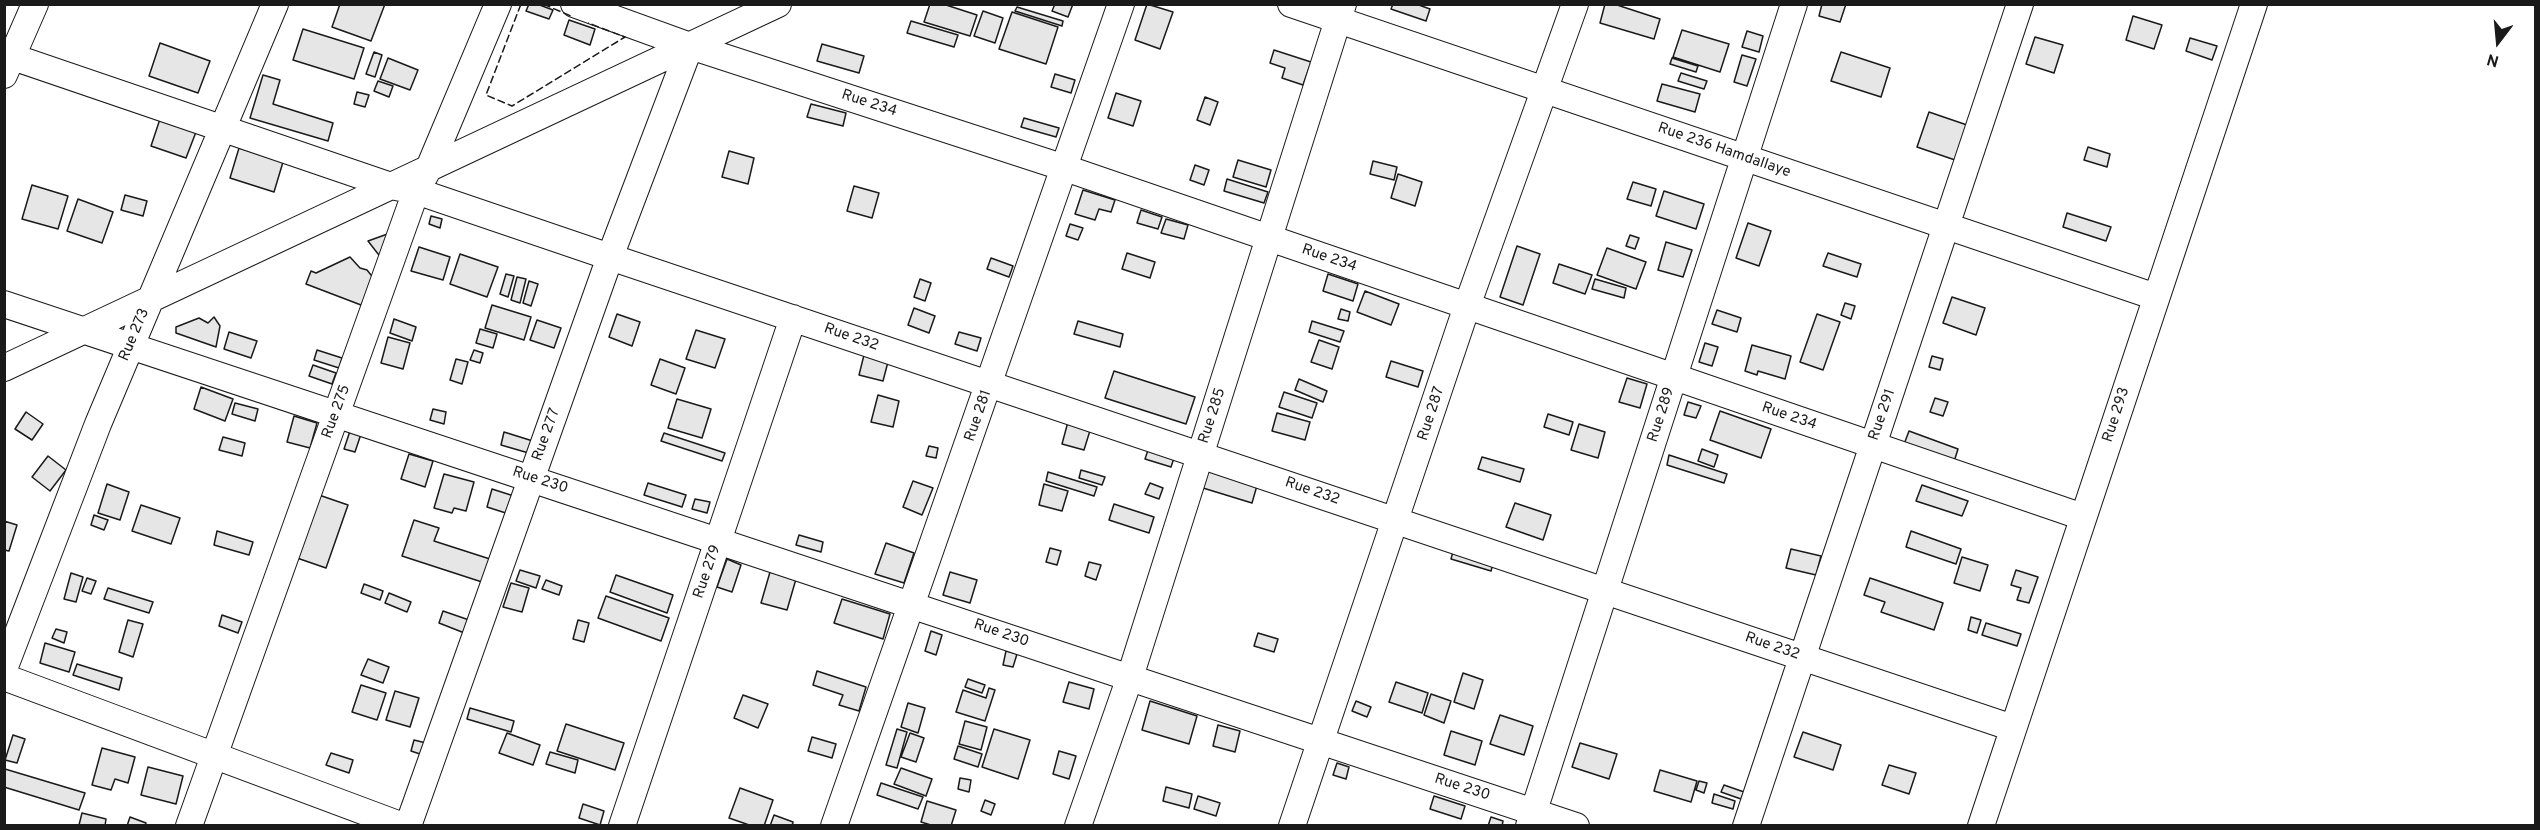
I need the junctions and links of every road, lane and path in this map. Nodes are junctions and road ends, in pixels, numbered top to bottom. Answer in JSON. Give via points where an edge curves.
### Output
{"nodes":[{"id":1,"x":35,"y":4,"type":"edge"},
{"id":2,"x":275,"y":4,"type":"edge"},
{"id":3,"x":498,"y":4,"type":"edge"},
{"id":4,"x":574,"y":4,"type":"edge"},
{"id":5,"x":778,"y":4,"type":"edge"},
{"id":6,"x":1121,"y":4,"type":"edge"},
{"id":7,"x":1291,"y":4,"type":"edge"},
{"id":8,"x":1575,"y":4,"type":"edge"},
{"id":9,"x":1794,"y":4,"type":"edge"},
{"id":10,"x":2020,"y":4,"type":"edge"},
{"id":11,"x":2254,"y":4,"type":"edge"},
{"id":12,"x":753,"y":11,"type":"edge"},
{"id":13,"x":1341,"y":12,"type":"edge"},
{"id":14,"x":690,"y":46,"type":"junction"},
{"id":15,"x":7,"y":62,"type":"edge"},
{"id":16,"x":1545,"y":90,"type":"junction"},
{"id":17,"x":223,"y":127,"type":"junction"},
{"id":18,"x":1745,"y":158,"type":"junction"},
{"id":19,"x":429,"y":168,"type":"junction"},
{"id":20,"x":1065,"y":168,"type":"junction"},
{"id":21,"x":403,"y":189,"type":"junction"},
{"id":22,"x":1946,"y":226,"type":"junction"},
{"id":23,"x":1269,"y":239,"type":"junction"},
{"id":24,"x":610,"y":256,"type":"junction"},
{"id":25,"x":2156,"y":297,"type":"junction"},
{"id":26,"x":150,"y":299,"type":"junction"},
{"id":27,"x":4,"y":304,"type":"edge"},
{"id":28,"x":1467,"y":306,"type":"junction"},
{"id":29,"x":793,"y":318,"type":"junction"},
{"id":30,"x":84,"y":330,"type":"junction"},
{"id":31,"x":131,"y":345,"type":"junction"},
{"id":32,"x":4,"y":368,"type":"edge"},
{"id":33,"x":1674,"y":377,"type":"junction"},
{"id":34,"x":990,"y":384,"type":"junction"},
{"id":35,"x":336,"y":414,"type":"junction"},
{"id":36,"x":1873,"y":445,"type":"junction"},
{"id":37,"x":1200,"y":455,"type":"junction"},
{"id":38,"x":532,"y":478,"type":"junction"},
{"id":39,"x":2083,"y":517,"type":"junction"},
{"id":40,"x":1396,"y":521,"type":"junction"},
{"id":41,"x":718,"y":540,"type":"junction"},
{"id":42,"x":1605,"y":591,"type":"junction"},
{"id":43,"x":913,"y":604,"type":"junction"},
{"id":44,"x":1802,"y":657,"type":"junction"},
{"id":45,"x":4,"y":669,"type":"edge"},
{"id":46,"x":4,"y":677,"type":"edge"},
{"id":47,"x":1130,"y":677,"type":"junction"},
{"id":48,"x":2013,"y":728,"type":"junction"},
{"id":49,"x":1321,"y":741,"type":"junction"},
{"id":50,"x":214,"y":755,"type":"junction"},
{"id":51,"x":1532,"y":819,"type":"edge"},
{"id":52,"x":189,"y":825,"type":"edge"},
{"id":53,"x":403,"y":825,"type":"edge"},
{"id":54,"x":408,"y":825,"type":"edge"},
{"id":55,"x":622,"y":825,"type":"edge"},
{"id":56,"x":834,"y":825,"type":"edge"},
{"id":57,"x":1078,"y":825,"type":"edge"},
{"id":58,"x":1292,"y":825,"type":"edge"},
{"id":59,"x":1576,"y":825,"type":"edge"},
{"id":60,"x":1746,"y":825,"type":"edge"},
{"id":61,"x":1981,"y":825,"type":"edge"}],
"edges":[{"from":1,"to":15,"type":"street"},
{"from":2,"to":17,"type":"street","name":"Rue 273"},
{"from":3,"to":19,"type":"street"},
{"from":4,"to":14,"type":"street","name":"Rue 234"},
{"from":5,"to":12,"type":"street"},
{"from":6,"to":20,"type":"street","name":"Rue 281"},
{"from":7,"to":13,"type":"street","name":"Rue 236 Hamdallaye"},
{"from":8,"to":16,"type":"street","name":"Rue 287"},
{"from":9,"to":18,"type":"street","name":"Rue 289"},
{"from":10,"to":22,"type":"street","name":"Rue 291"},
{"from":11,"to":25,"type":"street","name":"Rue 293"},
{"from":12,"to":14,"type":"street"},
{"from":13,"to":16,"type":"street","name":"Rue 236 Hamdallaye"},
{"from":13,"to":23,"type":"street","name":"Rue 285"},
{"from":14,"to":19,"type":"street"},
{"from":14,"to":20,"type":"street","name":"Rue 234"},
{"from":14,"to":24,"type":"street","name":"Rue 277"},
{"from":15,"to":17,"type":"street","name":"Rue 232"},
{"from":16,"to":18,"type":"street","name":"Rue 236 Hamdallaye"},
{"from":16,"to":28,"type":"street","name":"Rue 287"},
{"from":17,"to":21,"type":"street","name":"Rue 232"},
{"from":17,"to":26,"type":"street","name":"Rue 273"},
{"from":18,"to":22,"type":"street","name":"Rue 236 Hamdallaye"},
{"from":18,"to":33,"type":"street","name":"Rue 289"},
{"from":19,"to":21,"type":"street"},
{"from":20,"to":23,"type":"street","name":"Rue 234"},
{"from":20,"to":34,"type":"street","name":"Rue 281"},
{"from":21,"to":24,"type":"street","name":"Rue 232"},
{"from":21,"to":26,"type":"street"},
{"from":21,"to":35,"type":"street","name":"Rue 275"},
{"from":22,"to":25,"type":"street","name":"Rue 236 Hamdallaye"},
{"from":22,"to":36,"type":"street","name":"Rue 291"},
{"from":23,"to":28,"type":"street","name":"Rue 234"},
{"from":23,"to":37,"type":"street","name":"Rue 285"},
{"from":24,"to":29,"type":"street","name":"Rue 232"},
{"from":24,"to":38,"type":"street","name":"Rue 277"},
{"from":25,"to":39,"type":"street","name":"Rue 293"},
{"from":26,"to":30,"type":"street"},
{"from":26,"to":31,"type":"street","name":"Rue 273"},
{"from":27,"to":30,"type":"street","name":"Rue 230"},
{"from":28,"to":33,"type":"street","name":"Rue 234"},
{"from":28,"to":40,"type":"street","name":"Rue 287"},
{"from":29,"to":34,"type":"street","name":"Rue 232"},
{"from":29,"to":41,"type":"street","name":"Rue 279"},
{"from":30,"to":31,"type":"street","name":"Rue 230"},
{"from":30,"to":32,"type":"street"},
{"from":31,"to":35,"type":"street","name":"Rue 230"},
{"from":31,"to":45,"type":"street","name":"Rue 273"},
{"from":33,"to":36,"type":"street","name":"Rue 234"},
{"from":33,"to":42,"type":"street","name":"Rue 289"},
{"from":34,"to":37,"type":"street","name":"Rue 232"},
{"from":34,"to":43,"type":"street","name":"Rue 281"},
{"from":35,"to":38,"type":"street","name":"Rue 230"},
{"from":35,"to":50,"type":"street","name":"Rue 275"},
{"from":36,"to":39,"type":"street","name":"Rue 234"},
{"from":36,"to":44,"type":"street","name":"Rue 291"},
{"from":37,"to":40,"type":"street","name":"Rue 232"},
{"from":37,"to":47,"type":"street","name":"Rue 285"},
{"from":38,"to":41,"type":"street","name":"Rue 230"},
{"from":38,"to":54,"type":"street","name":"Rue 277"},
{"from":39,"to":48,"type":"street","name":"Rue 293"},
{"from":40,"to":42,"type":"street","name":"Rue 232"},
{"from":40,"to":49,"type":"street","name":"Rue 287"},
{"from":41,"to":43,"type":"street","name":"Rue 230"},
{"from":41,"to":55,"type":"street","name":"Rue 279"},
{"from":42,"to":44,"type":"street","name":"Rue 232"},
{"from":42,"to":51,"type":"street","name":"Rue 289"},
{"from":43,"to":47,"type":"street","name":"Rue 230"},
{"from":43,"to":56,"type":"street","name":"Rue 281"},
{"from":44,"to":48,"type":"street","name":"Rue 232"},
{"from":44,"to":60,"type":"street","name":"Rue 291"},
{"from":46,"to":50,"type":"street"},
{"from":47,"to":49,"type":"street","name":"Rue 230"},
{"from":47,"to":57,"type":"street","name":"Rue 285"},
{"from":48,"to":61,"type":"street","name":"Rue 293"},
{"from":49,"to":51,"type":"street","name":"Rue 230"},
{"from":49,"to":58,"type":"street","name":"Rue 287"},
{"from":50,"to":52,"type":"street","name":"Rue 275"},
{"from":50,"to":53,"type":"street"},
{"from":51,"to":59,"type":"street","name":"Rue 230"}]}
